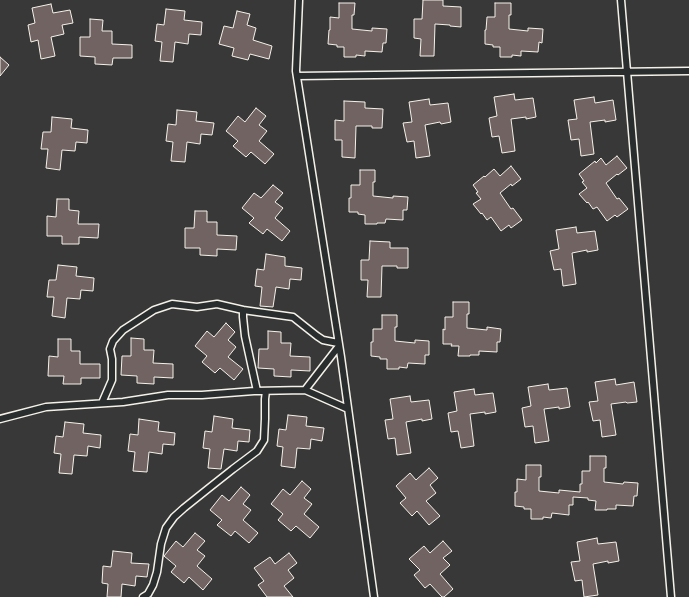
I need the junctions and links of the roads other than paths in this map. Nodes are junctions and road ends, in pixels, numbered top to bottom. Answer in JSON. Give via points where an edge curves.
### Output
{"nodes":[{"id":1,"x":299,"y":0,"type":"edge"},
{"id":2,"x":621,"y":0,"type":"edge"},
{"id":3,"x":689,"y":71,"type":"edge"},
{"id":4,"x":627,"y":72,"type":"junction"},
{"id":5,"x":297,"y":76,"type":"junction"},
{"id":6,"x":243,"y":310,"type":"junction"},
{"id":7,"x":339,"y":344,"type":"junction"},
{"id":8,"x":306,"y":390,"type":"junction"},
{"id":9,"x":257,"y":391,"type":"junction"},
{"id":10,"x":266,"y":391,"type":"junction"},
{"id":11,"x":102,"y":403,"type":"junction"},
{"id":12,"x":348,"y":408,"type":"junction"},
{"id":13,"x":0,"y":419,"type":"edge"},
{"id":14,"x":143,"y":597,"type":"edge"},
{"id":15,"x":374,"y":597,"type":"edge"},
{"id":16,"x":671,"y":597,"type":"edge"}],
"edges":[{"from":1,"to":5,"type":"street"},
{"from":2,"to":4,"type":"street"},
{"from":3,"to":4,"type":"street"},
{"from":4,"to":5,"type":"street"},
{"from":4,"to":16,"type":"street"},
{"from":5,"to":7,"type":"street"},
{"from":6,"to":7,"type":"street","via":[[293,317],[323,340]]},
{"from":6,"to":9,"type":"street"},
{"from":6,"to":11,"type":"street","via":[[217,304],[172,304],[154,310],[124,330],[113,341],[110,349],[112,380]]},
{"from":7,"to":8,"type":"street"},
{"from":7,"to":12,"type":"street"},
{"from":8,"to":10,"type":"street"},
{"from":8,"to":12,"type":"street"},
{"from":9,"to":10,"type":"street"},
{"from":9,"to":11,"type":"street","via":[[168,395]]},
{"from":10,"to":14,"type":"street","via":[[264,440],[257,451],[174,517],[166,528],[161,544],[153,585]]},
{"from":11,"to":13,"type":"street","via":[[46,407]]},
{"from":12,"to":15,"type":"street"}]}
